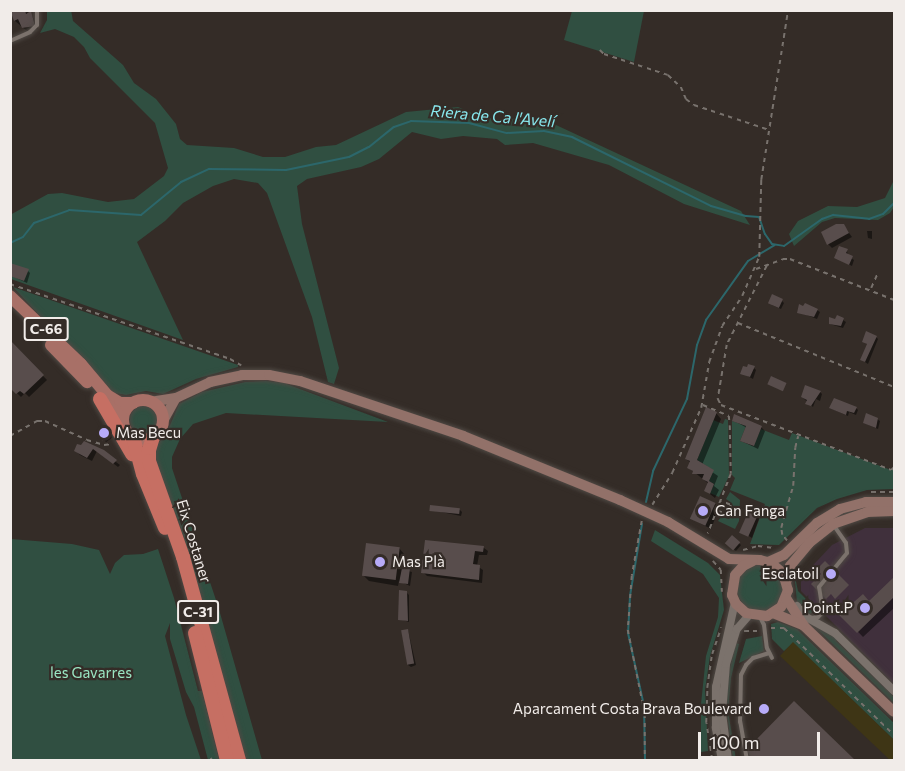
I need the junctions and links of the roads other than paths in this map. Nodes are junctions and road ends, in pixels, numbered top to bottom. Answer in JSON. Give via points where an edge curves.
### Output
{"nodes":[{"id":1,"x":37,"y":10,"type":"edge"},
{"id":2,"x":10,"y":41,"type":"edge"},
{"id":3,"x":10,"y":297,"type":"edge"},
{"id":4,"x":176,"y":398,"type":"junction"},
{"id":5,"x":100,"y":399,"type":"junction"},
{"id":6,"x":150,"y":402,"type":"junction"},
{"id":7,"x":133,"y":403,"type":"junction"},
{"id":8,"x":123,"y":418,"type":"junction"},
{"id":9,"x":163,"y":421,"type":"junction"},
{"id":10,"x":126,"y":435,"type":"junction"},
{"id":11,"x":153,"y":437,"type":"junction"},
{"id":12,"x":894,"y":502,"type":"edge"},
{"id":13,"x":894,"y":511,"type":"edge"},
{"id":14,"x":828,"y":527,"type":"junction"},
{"id":15,"x":711,"y":554,"type":"junction"},
{"id":16,"x":753,"y":561,"type":"junction"},
{"id":17,"x":768,"y":562,"type":"junction"},
{"id":18,"x":733,"y":580,"type":"junction"},
{"id":19,"x":787,"y":581,"type":"junction"},
{"id":20,"x":787,"y":596,"type":"junction"},
{"id":21,"x":729,"y":600,"type":"junction"},
{"id":22,"x":772,"y":613,"type":"junction"},
{"id":23,"x":753,"y":616,"type":"junction"},
{"id":24,"x":805,"y":621,"type":"junction"},
{"id":25,"x":894,"y":691,"type":"edge"},
{"id":26,"x":894,"y":712,"type":"edge"},
{"id":27,"x":227,"y":760,"type":"edge"},
{"id":28,"x":239,"y":760,"type":"edge"},
{"id":29,"x":722,"y":760,"type":"edge"},
{"id":30,"x":728,"y":760,"type":"edge"},
{"id":31,"x":747,"y":760,"type":"edge"}],
"edges":[{"from":1,"to":2,"type":"lane","via":[[37,25]]},
{"from":3,"to":5,"type":"main road","number":"C-66"},
{"from":3,"to":7,"type":"main road","number":"C-66","via":[[81,364],[107,395],[120,403]]},
{"from":4,"to":6,"type":"main road"},
{"from":4,"to":9,"type":"main road","number":"C-31"},
{"from":4,"to":15,"type":"main road","via":[[210,382],[249,375],[300,381],[463,436],[646,512]]},
{"from":5,"to":8,"type":"main road","number":"C-66"},
{"from":5,"to":10,"type":"highway","name":"Eix Costaner"},
{"from":6,"to":7,"type":"main road"},
{"from":6,"to":9,"type":"main road","via":[[159,409]]},
{"from":7,"to":8,"type":"main road"},
{"from":8,"to":10,"type":"main road"},
{"from":9,"to":11,"type":"main road","number":"C-31"},
{"from":10,"to":11,"type":"main road","via":[[139,440]]},
{"from":10,"to":27,"type":"highway","name":"Eix Costaner","number":"C-31","via":[[165,528]]},
{"from":11,"to":28,"type":"highway","name":"Eix Costaner","number":"C-31","via":[[149,461],[183,557]]},
{"from":12,"to":17,"type":"main road","via":[[866,502],[840,509],[817,523],[784,555]]},
{"from":13,"to":14,"type":"main road","via":[[855,514]]},
{"from":14,"to":19,"type":"main road","via":[[790,566]]},
{"from":14,"to":24,"type":"lane","via":[[838,529],[848,548],[845,557],[819,586],[824,608],[821,615]]},
{"from":15,"to":16,"type":"main road"},
{"from":15,"to":18,"type":"main road"},
{"from":16,"to":17,"type":"main road"},
{"from":16,"to":18,"type":"main road","via":[[742,566]]},
{"from":17,"to":19,"type":"main road","via":[[778,567]]},
{"from":18,"to":21,"type":"main road"},
{"from":19,"to":20,"type":"main road"},
{"from":20,"to":22,"type":"main road"},
{"from":20,"to":24,"type":"main road"},
{"from":21,"to":23,"type":"main road"},
{"from":21,"to":29,"type":"street","via":[[716,687],[716,728]]},
{"from":22,"to":23,"type":"main road"},
{"from":22,"to":24,"type":"main road"},
{"from":23,"to":30,"type":"street","via":[[736,629],[724,676],[722,713]]},
{"from":23,"to":31,"type":"lane","via":[[762,621],[771,656],[753,658],[741,675],[740,722]]},
{"from":24,"to":25,"type":"street","via":[[835,633]]},
{"from":24,"to":26,"type":"main road"}]}
